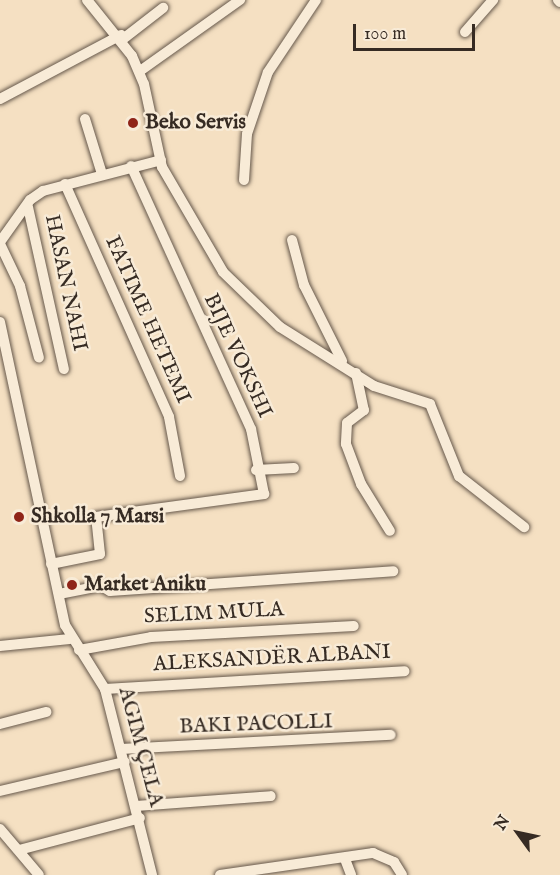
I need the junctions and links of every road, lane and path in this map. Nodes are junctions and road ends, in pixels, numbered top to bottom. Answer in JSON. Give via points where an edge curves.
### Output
{"nodes":[{"id":1,"x":87,"y":0,"type":"edge"},
{"id":2,"x":240,"y":0,"type":"edge"},
{"id":3,"x":316,"y":0,"type":"edge"},
{"id":4,"x":493,"y":0,"type":"edge"},
{"id":5,"x":163,"y":9,"type":"dead end"},
{"id":6,"x":465,"y":32,"type":"dead end"},
{"id":7,"x":122,"y":37,"type":"junction"},
{"id":8,"x":140,"y":71,"type":"junction"},
{"id":9,"x":0,"y":99,"type":"edge"},
{"id":10,"x":86,"y":119,"type":"dead end"},
{"id":11,"x":161,"y":160,"type":"junction"},
{"id":12,"x":131,"y":166,"type":"junction"},
{"id":13,"x":102,"y":174,"type":"junction"},
{"id":14,"x":244,"y":180,"type":"dead end"},
{"id":15,"x":65,"y":184,"type":"junction"},
{"id":16,"x":28,"y":207,"type":"junction"},
{"id":17,"x":292,"y":240,"type":"dead end"},
{"id":18,"x":0,"y":243,"type":"edge"},
{"id":19,"x":0,"y":322,"type":"edge"},
{"id":20,"x":39,"y":358,"type":"dead end"},
{"id":21,"x":343,"y":362,"type":"junction"},
{"id":22,"x":64,"y":369,"type":"dead end"},
{"id":23,"x":356,"y":373,"type":"junction"},
{"id":24,"x":294,"y":468,"type":"dead end"},
{"id":25,"x":256,"y":470,"type":"junction"},
{"id":26,"x":180,"y":476,"type":"dead end"},
{"id":27,"x":524,"y":527,"type":"dead end"},
{"id":28,"x":390,"y":531,"type":"dead end"},
{"id":29,"x":51,"y":564,"type":"junction"},
{"id":30,"x":393,"y":571,"type":"dead end"},
{"id":31,"x":59,"y":594,"type":"junction"},
{"id":32,"x":354,"y":626,"type":"dead end"},
{"id":33,"x":70,"y":639,"type":"junction"},
{"id":34,"x":0,"y":646,"type":"edge"},
{"id":35,"x":79,"y":651,"type":"junction"},
{"id":36,"x":404,"y":671,"type":"dead end"},
{"id":37,"x":105,"y":689,"type":"junction"},
{"id":38,"x":46,"y":712,"type":"dead end"},
{"id":39,"x":0,"y":724,"type":"edge"},
{"id":40,"x":391,"y":735,"type":"dead end"},
{"id":41,"x":122,"y":749,"type":"junction"},
{"id":42,"x":125,"y":762,"type":"junction"},
{"id":43,"x":0,"y":791,"type":"edge"},
{"id":44,"x":271,"y":796,"type":"dead end"},
{"id":45,"x":136,"y":806,"type":"junction"},
{"id":46,"x":140,"y":818,"type":"junction"},
{"id":47,"x":0,"y":829,"type":"edge"},
{"id":48,"x":19,"y":850,"type":"junction"},
{"id":49,"x":345,"y":859,"type":"junction"},
{"id":50,"x":270,"y":871,"type":"edge"},
{"id":51,"x":250,"y":872,"type":"edge"},
{"id":52,"x":39,"y":875,"type":"edge"},
{"id":53,"x":152,"y":875,"type":"edge"},
{"id":54,"x":220,"y":875,"type":"edge"},
{"id":55,"x":351,"y":875,"type":"edge"},
{"id":56,"x":402,"y":875,"type":"edge"}],
"edges":[{"from":1,"to":7,"type":"street"},
{"from":2,"to":8,"type":"street"},
{"from":3,"to":14,"type":"street","via":[[268,72],[247,134]]},
{"from":4,"to":6,"type":"street"},
{"from":5,"to":7,"type":"street"},
{"from":7,"to":8,"type":"street"},
{"from":7,"to":9,"type":"street"},
{"from":8,"to":11,"type":"street"},
{"from":10,"to":13,"type":"street"},
{"from":11,"to":12,"type":"street"},
{"from":11,"to":21,"type":"street","via":[[229,279],[280,327]]},
{"from":12,"to":13,"type":"street"},
{"from":12,"to":25,"type":"street","name":"BIJE VOKSHI","via":[[251,429]]},
{"from":13,"to":15,"type":"street"},
{"from":15,"to":16,"type":"street","via":[[34,196]]},
{"from":15,"to":26,"type":"street","name":"FATIME HETEMI","via":[[169,417]]},
{"from":16,"to":18,"type":"street"},
{"from":16,"to":22,"type":"street","name":"HASAN NAHI"},
{"from":17,"to":21,"type":"street","via":[[304,285]]},
{"from":18,"to":20,"type":"street","via":[[20,286]]},
{"from":19,"to":29,"type":"street","name":"AGIM ÇELA"},
{"from":21,"to":23,"type":"street"},
{"from":23,"to":27,"type":"street","via":[[385,391],[430,404],[459,476]]},
{"from":23,"to":28,"type":"street","via":[[364,410],[347,423],[346,444],[361,484]]},
{"from":24,"to":25,"type":"street"},
{"from":25,"to":29,"type":"street","name":"BIJE VOKSHI","via":[[264,494],[96,517],[100,554]]},
{"from":29,"to":31,"type":"street","name":"AGIM ÇELA"},
{"from":30,"to":31,"type":"street","via":[[110,591],[101,586]]},
{"from":31,"to":33,"type":"street","name":"AGIM ÇELA"},
{"from":32,"to":35,"type":"street","name":"SELIM MULA","via":[[151,637]]},
{"from":33,"to":34,"type":"street"},
{"from":33,"to":35,"type":"street","name":"AGIM ÇELA"},
{"from":35,"to":37,"type":"street","name":"AGIM ÇELA"},
{"from":36,"to":37,"type":"street","name":"ALEKSANDËR ALBANI"},
{"from":37,"to":41,"type":"street","name":"AGIM ÇELA"},
{"from":38,"to":39,"type":"street"},
{"from":40,"to":41,"type":"street","name":"BAKI PACOLLI"},
{"from":41,"to":42,"type":"street","name":"AGIM ÇELA"},
{"from":42,"to":43,"type":"street"},
{"from":42,"to":45,"type":"street","name":"AGIM ÇELA"},
{"from":44,"to":45,"type":"street"},
{"from":45,"to":46,"type":"street","name":"AGIM ÇELA"},
{"from":46,"to":48,"type":"street"},
{"from":46,"to":53,"type":"street","name":"AGIM ÇELA"},
{"from":47,"to":48,"type":"street"},
{"from":48,"to":52,"type":"street"},
{"from":49,"to":50,"type":"street"},
{"from":49,"to":55,"type":"street"},
{"from":49,"to":56,"type":"street","via":[[380,853]]},
{"from":50,"to":51,"type":"street"},
{"from":51,"to":54,"type":"street"}]}
